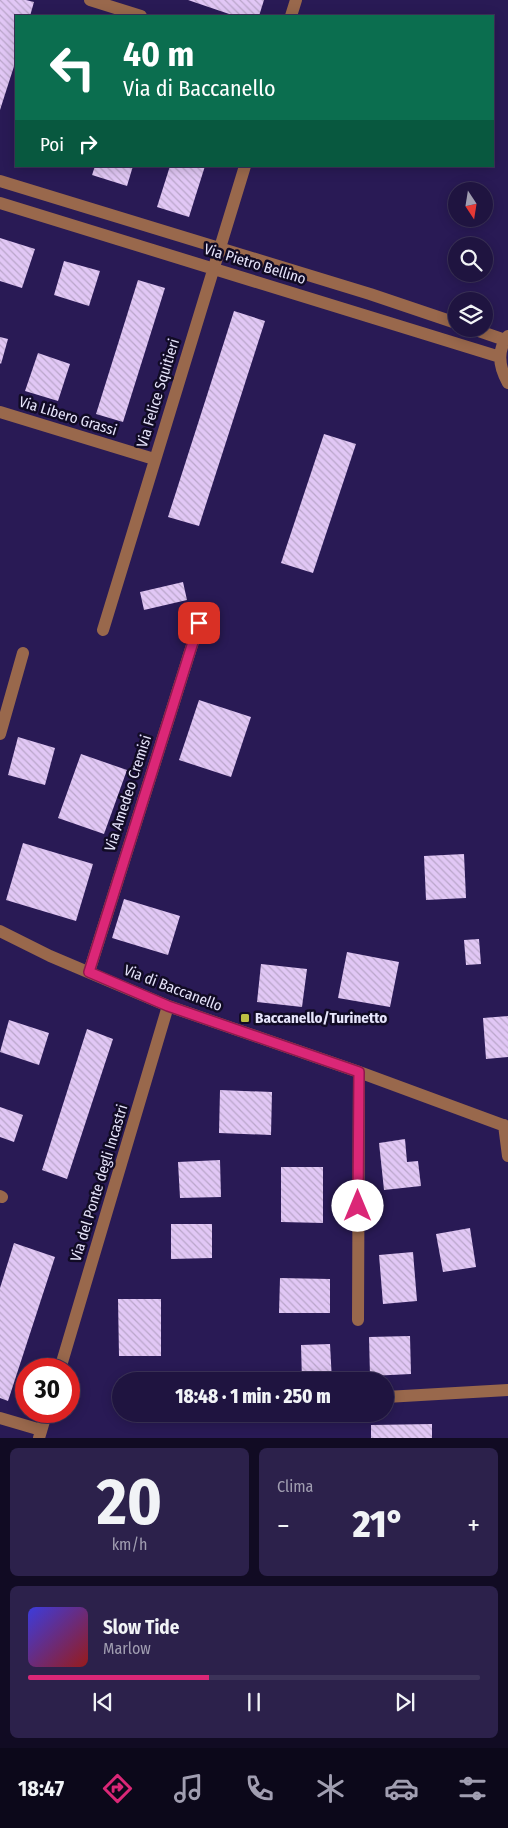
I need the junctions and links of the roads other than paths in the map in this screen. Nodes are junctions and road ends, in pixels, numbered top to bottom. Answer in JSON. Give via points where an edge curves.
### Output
{"nodes":[{"id":1,"x":90,"y":0,"type":"edge"},
{"id":2,"x":296,"y":0,"type":"edge"},
{"id":3,"x":124,"y":5,"type":"edge"},
{"id":4,"x":139,"y":15,"type":"edge"},
{"id":5,"x":291,"y":15,"type":"edge"},
{"id":6,"x":245,"y":167,"type":"edge"},
{"id":7,"x":0,"y":181,"type":"edge"},
{"id":8,"x":0,"y":203,"type":"edge"},
{"id":9,"x":220,"y":248,"type":"junction"},
{"id":10,"x":213,"y":268,"type":"junction"},
{"id":11,"x":448,"y":320,"type":"edge"},
{"id":12,"x":493,"y":334,"type":"edge"},
{"id":13,"x":506,"y":338,"type":"edge"},
{"id":14,"x":500,"y":357,"type":"junction"},
{"id":15,"x":508,"y":383,"type":"edge"},
{"id":16,"x":0,"y":412,"type":"edge"},
{"id":17,"x":154,"y":459,"type":"junction"},
{"id":18,"x":199,"y":623,"type":"dead end"},
{"id":19,"x":103,"y":630,"type":"dead end"},
{"id":20,"x":23,"y":653,"type":"dead end"},
{"id":21,"x":0,"y":734,"type":"edge"},
{"id":22,"x":0,"y":931,"type":"edge"},
{"id":23,"x":89,"y":972,"type":"junction"},
{"id":24,"x":168,"y":1006,"type":"junction"},
{"id":25,"x":359,"y":1072,"type":"junction"},
{"id":26,"x":506,"y":1126,"type":"edge"},
{"id":27,"x":508,"y":1156,"type":"edge"},
{"id":28,"x":358,"y":1320,"type":"dead end"},
{"id":29,"x":63,"y":1358,"type":"edge"},
{"id":30,"x":508,"y":1390,"type":"edge"},
{"id":31,"x":394,"y":1397,"type":"edge"},
{"id":32,"x":0,"y":1418,"type":"edge"},
{"id":33,"x":40,"y":1434,"type":"edge"}],
"edges":[{"from":1,"to":3,"type":"street"},
{"from":2,"to":5,"type":"street"},
{"from":3,"to":4,"type":"street"},
{"from":6,"to":9,"type":"street","name":"Via Felice Squitieri"},
{"from":7,"to":9,"type":"street","name":"Via Pietro Bellino"},
{"from":8,"to":10,"type":"street","name":"Via Pietro Bellino"},
{"from":9,"to":10,"type":"street","name":"Via Felice Squitieri"},
{"from":9,"to":11,"type":"street","name":"Via Pietro Bellino"},
{"from":10,"to":14,"type":"street","name":"Via Pietro Bellino"},
{"from":10,"to":17,"type":"street","name":"Via Felice Squitieri"},
{"from":12,"to":13,"type":"street"},
{"from":13,"to":14,"type":"street"},
{"from":14,"to":15,"type":"street","via":[[501,371]]},
{"from":16,"to":17,"type":"street","name":"Via Libero Grassi"},
{"from":17,"to":19,"type":"street","name":"Via Felice Squitieri"},
{"from":18,"to":23,"type":"street","name":"Via Amedeo Cremisi"},
{"from":20,"to":21,"type":"street"},
{"from":22,"to":23,"type":"street","name":"Via di Baccanello"},
{"from":23,"to":24,"type":"street","name":"Via di Baccanello"},
{"from":24,"to":25,"type":"street","name":"Via di Baccanello"},
{"from":24,"to":29,"type":"street","name":"Via del Ponte degli Incastri"},
{"from":25,"to":26,"type":"street","name":"Via di Baccanello"},
{"from":25,"to":28,"type":"street"},
{"from":26,"to":27,"type":"street"},
{"from":30,"to":31,"type":"street"},
{"from":32,"to":33,"type":"street"}]}
